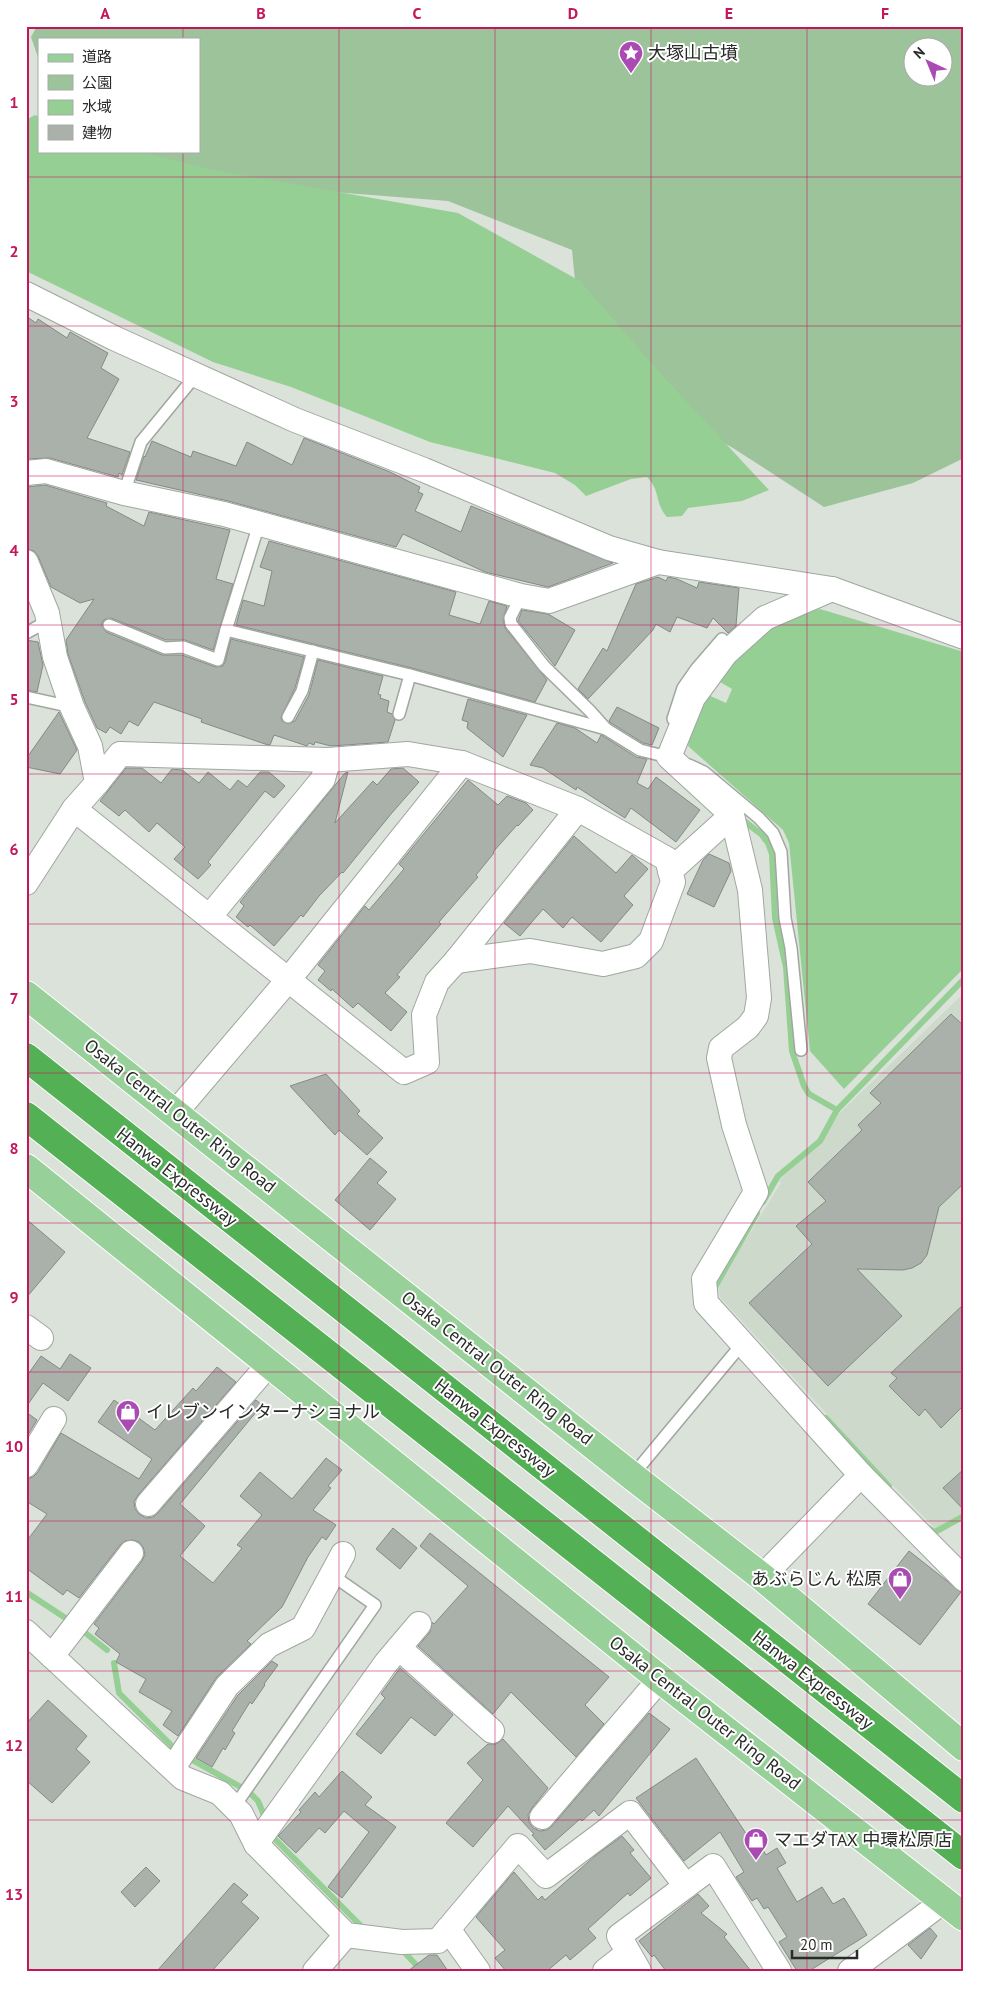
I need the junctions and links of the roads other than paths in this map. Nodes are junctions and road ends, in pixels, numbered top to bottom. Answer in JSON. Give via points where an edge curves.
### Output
{"nodes":[{"id":1,"x":26,"y":294,"type":"edge"},
{"id":2,"x":196,"y":375,"type":"junction"},
{"id":3,"x":26,"y":473,"type":"edge"},
{"id":4,"x":124,"y":493,"type":"junction"},
{"id":5,"x":259,"y":524,"type":"junction"},
{"id":6,"x":26,"y":562,"type":"edge"},
{"id":7,"x":658,"y":562,"type":"junction"},
{"id":8,"x":832,"y":589,"type":"junction"},
{"id":9,"x":521,"y":596,"type":"junction"},
{"id":10,"x":48,"y":621,"type":"junction"},
{"id":11,"x":109,"y":625,"type":"dead end"},
{"id":12,"x":226,"y":630,"type":"junction"},
{"id":13,"x":26,"y":633,"type":"edge"},
{"id":14,"x":964,"y":637,"type":"edge"},
{"id":15,"x":722,"y":639,"type":"dead end"},
{"id":16,"x":313,"y":651,"type":"junction"},
{"id":17,"x":410,"y":675,"type":"junction"},
{"id":18,"x":26,"y":697,"type":"edge"},
{"id":19,"x":72,"y":707,"type":"junction"},
{"id":20,"x":399,"y":714,"type":"dead end"},
{"id":21,"x":288,"y":717,"type":"dead end"},
{"id":22,"x":606,"y":729,"type":"junction"},
{"id":23,"x":671,"y":752,"type":"junction"},
{"id":24,"x":328,"y":760,"type":"junction"},
{"id":25,"x":462,"y":763,"type":"junction"},
{"id":26,"x":97,"y":783,"type":"junction"},
{"id":27,"x":74,"y":809,"type":"junction"},
{"id":28,"x":578,"y":809,"type":"junction"},
{"id":29,"x":734,"y":823,"type":"junction"},
{"id":30,"x":670,"y":871,"type":"junction"},
{"id":31,"x":26,"y":883,"type":"edge"},
{"id":32,"x":210,"y":916,"type":"junction"},
{"id":33,"x":456,"y":961,"type":"junction"},
{"id":34,"x":289,"y":979,"type":"junction"},
{"id":35,"x":26,"y":994,"type":"edge"},
{"id":36,"x":801,"y":1050,"type":"dead end"},
{"id":37,"x":26,"y":1057,"type":"edge"},
{"id":38,"x":175,"y":1113,"type":"junction"},
{"id":39,"x":26,"y":1116,"type":"edge"},
{"id":40,"x":26,"y":1168,"type":"edge"},
{"id":41,"x":742,"y":1344,"type":"junction"},
{"id":42,"x":270,"y":1363,"type":"junction"},
{"id":43,"x":54,"y":1419,"type":"dead end"},
{"id":44,"x":26,"y":1465,"type":"edge"},
{"id":45,"x":861,"y":1475,"type":"junction"},
{"id":46,"x":632,"y":1476,"type":"junction"},
{"id":47,"x":148,"y":1504,"type":"dead end"},
{"id":48,"x":131,"y":1553,"type":"dead end"},
{"id":49,"x":343,"y":1554,"type":"dead end"},
{"id":50,"x":332,"y":1575,"type":"junction"},
{"id":51,"x":762,"y":1577,"type":"junction"},
{"id":52,"x":964,"y":1579,"type":"edge"},
{"id":53,"x":419,"y":1624,"type":"dead end"},
{"id":54,"x":26,"y":1632,"type":"edge"},
{"id":55,"x":399,"y":1648,"type":"junction"},
{"id":56,"x":52,"y":1656,"type":"junction"},
{"id":57,"x":660,"y":1679,"type":"junction"},
{"id":58,"x":492,"y":1732,"type":"dead end"},
{"id":59,"x":964,"y":1746,"type":"edge"},
{"id":60,"x":173,"y":1768,"type":"junction"},
{"id":61,"x":964,"y":1799,"type":"edge"},
{"id":62,"x":234,"y":1807,"type":"junction"},
{"id":63,"x":542,"y":1817,"type":"dead end"},
{"id":64,"x":256,"y":1844,"type":"junction"},
{"id":65,"x":964,"y":1856,"type":"edge"},
{"id":66,"x":686,"y":1886,"type":"junction"},
{"id":67,"x":958,"y":1911,"type":"edge"},
{"id":68,"x":448,"y":1929,"type":"junction"},
{"id":69,"x":346,"y":1935,"type":"junction"},
{"id":70,"x":634,"y":1962,"type":"edge"},
{"id":71,"x":315,"y":1971,"type":"edge"},
{"id":72,"x":478,"y":1971,"type":"edge"},
{"id":73,"x":605,"y":1971,"type":"edge"},
{"id":74,"x":779,"y":1971,"type":"edge"},
{"id":75,"x":850,"y":1971,"type":"edge"}],
"edges":[{"from":1,"to":2,"type":"street"},
{"from":2,"to":4,"type":"lane","via":[[141,442]]},
{"from":2,"to":7,"type":"street","via":[[295,420],[424,470],[608,548]]},
{"from":3,"to":4,"type":"street","via":[[46,471]]},
{"from":4,"to":5,"type":"street"},
{"from":5,"to":9,"type":"street"},
{"from":5,"to":12,"type":"lane"},
{"from":6,"to":10,"type":"street"},
{"from":7,"to":8,"type":"street"},
{"from":7,"to":9,"type":"street","via":[[549,601]]},
{"from":8,"to":14,"type":"street"},
{"from":8,"to":23,"type":"street","via":[[765,618],[726,653],[693,698]]},
{"from":9,"to":22,"type":"lane","via":[[510,618],[511,624],[544,666]]},
{"from":10,"to":13,"type":"lane"},
{"from":10,"to":19,"type":"street","via":[[55,657]]},
{"from":11,"to":12,"type":"lane","via":[[165,648],[183,647],[218,660]]},
{"from":12,"to":16,"type":"lane"},
{"from":15,"to":23,"type":"lane","via":[[683,688],[666,739]]},
{"from":16,"to":17,"type":"lane"},
{"from":16,"to":21,"type":"lane","via":[[302,691]]},
{"from":17,"to":20,"type":"lane"},
{"from":17,"to":22,"type":"lane"},
{"from":18,"to":19,"type":"lane"},
{"from":19,"to":26,"type":"street","via":[[90,746]]},
{"from":22,"to":23,"type":"lane","via":[[640,750]]},
{"from":23,"to":29,"type":"street"},
{"from":23,"to":36,"type":"lane","via":[[704,772],[773,833],[781,852],[785,918]]},
{"from":24,"to":25,"type":"street","via":[[408,754]]},
{"from":24,"to":26,"type":"street","via":[[120,754]]},
{"from":24,"to":32,"type":"street","via":[[323,779]]},
{"from":25,"to":28,"type":"street"},
{"from":25,"to":34,"type":"street"},
{"from":26,"to":27,"type":"street"},
{"from":27,"to":31,"type":"street"},
{"from":27,"to":32,"type":"street"},
{"from":28,"to":30,"type":"street","via":[[667,859]]},
{"from":28,"to":33,"type":"street"},
{"from":29,"to":30,"type":"street"},
{"from":29,"to":41,"type":"street","via":[[750,890],[759,998],[756,1016],[748,1027],[721,1048],[719,1058],[734,1125],[756,1192],[704,1279],[706,1303]]},
{"from":30,"to":33,"type":"street","via":[[673,882],[651,940],[636,956],[602,964],[530,951]]},
{"from":32,"to":34,"type":"street"},
{"from":33,"to":34,"type":"street","via":[[436,982],[424,1015],[427,1062],[404,1072]]},
{"from":34,"to":38,"type":"street"},
{"from":35,"to":38,"type":"main road","name":"Osaka Central Outer Ring Road"},
{"from":37,"to":61,"type":"highway","name":"Hanwa Expressway"},
{"from":38,"to":46,"type":"main road","name":"Osaka Central Outer Ring Road"},
{"from":39,"to":65,"type":"highway"},
{"from":40,"to":42,"type":"main road","name":"Osaka Central Outer Ring Road"},
{"from":41,"to":45,"type":"street"},
{"from":41,"to":46,"type":"lane"},
{"from":42,"to":47,"type":"street"},
{"from":42,"to":57,"type":"main road","name":"Osaka Central Outer Ring Road"},
{"from":43,"to":44,"type":"street"},
{"from":45,"to":51,"type":"street"},
{"from":45,"to":52,"type":"street"},
{"from":46,"to":51,"type":"main road","name":"Osaka Central Outer Ring Road"},
{"from":48,"to":56,"type":"street"},
{"from":49,"to":50,"type":"street"},
{"from":50,"to":60,"type":"street","via":[[303,1628],[269,1645],[227,1686]]},
{"from":50,"to":62,"type":"lane","via":[[375,1605]]},
{"from":51,"to":59,"type":"main road","name":"Osaka Central Outer Ring Road"},
{"from":53,"to":55,"type":"street"},
{"from":54,"to":56,"type":"street"},
{"from":55,"to":58,"type":"street"},
{"from":55,"to":64,"type":"street"},
{"from":56,"to":60,"type":"street"},
{"from":57,"to":63,"type":"street"},
{"from":57,"to":67,"type":"main road","name":"Osaka Central Outer Ring Road"},
{"from":60,"to":62,"type":"street","via":[[183,1778],[220,1793]]},
{"from":62,"to":64,"type":"street"},
{"from":64,"to":69,"type":"street"},
{"from":66,"to":68,"type":"street","via":[[630,1813],[546,1876],[518,1846]]},
{"from":66,"to":70,"type":"street","via":[[618,1936]]},
{"from":66,"to":74,"type":"street","via":[[713,1866]]},
{"from":67,"to":75,"type":"street"},
{"from":68,"to":69,"type":"street","via":[[438,1941],[402,1942]]},
{"from":68,"to":72,"type":"street"},
{"from":69,"to":71,"type":"street"},
{"from":70,"to":73,"type":"street"}]}
